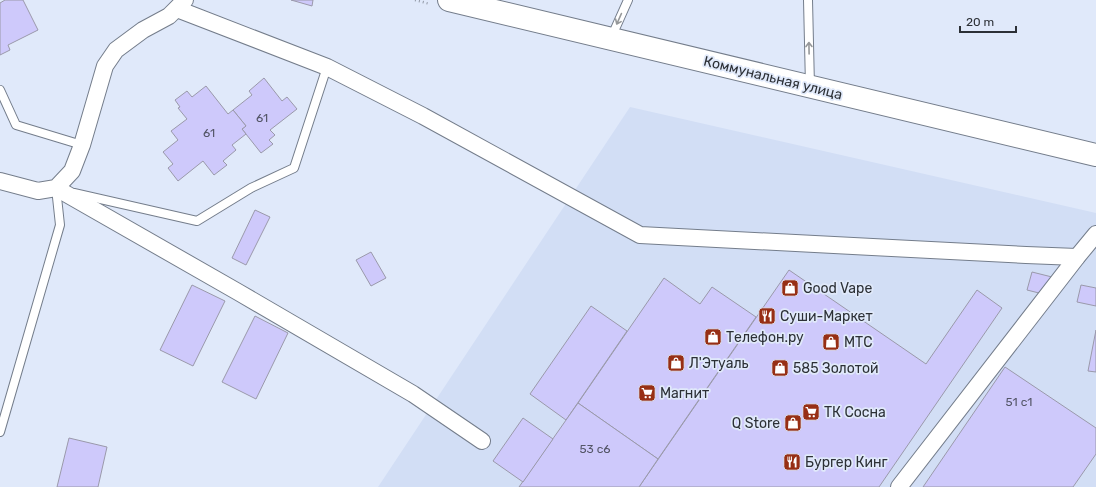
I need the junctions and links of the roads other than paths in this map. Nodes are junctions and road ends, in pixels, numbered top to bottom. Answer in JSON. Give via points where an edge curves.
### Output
{"nodes":[{"id":1,"x":449,"y":0,"type":"edge"},
{"id":2,"x":628,"y":0,"type":"edge"},
{"id":3,"x":808,"y":0,"type":"edge"},
{"id":4,"x":181,"y":4,"type":"edge"},
{"id":5,"x":610,"y":39,"type":"junction"},
{"id":6,"x":327,"y":67,"type":"junction"},
{"id":7,"x":810,"y":87,"type":"junction"},
{"id":8,"x":0,"y":90,"type":"edge"},
{"id":9,"x":82,"y":146,"type":"junction"},
{"id":10,"x":1096,"y":155,"type":"edge"},
{"id":11,"x":0,"y":181,"type":"edge"},
{"id":12,"x":56,"y":188,"type":"junction"},
{"id":13,"x":1096,"y":234,"type":"edge"},
{"id":14,"x":1077,"y":256,"type":"junction"},
{"id":15,"x":0,"y":432,"type":"edge"},
{"id":16,"x":482,"y":441,"type":"dead end"},
{"id":17,"x":899,"y":487,"type":"edge"}],
"edges":[{"from":1,"to":5,"type":"main road","name":"Коммунальная улица"},
{"from":2,"to":5,"type":"lane","one_way":true},
{"from":7,"to":3,"type":"lane","one_way":true},
{"from":4,"to":6,"type":"street"},
{"from":4,"to":9,"type":"street","via":[[169,16],[143,30],[116,50],[105,66]]},
{"from":5,"to":7,"type":"main road","name":"Коммунальная улица"},
{"from":6,"to":12,"type":"lane","via":[[294,168],[250,188],[197,221]]},
{"from":6,"to":14,"type":"street","via":[[640,234]]},
{"from":7,"to":10,"type":"main road","name":"Коммунальная улица"},
{"from":8,"to":9,"type":"lane","via":[[16,125]]},
{"from":9,"to":12,"type":"street","via":[[72,171]]},
{"from":11,"to":12,"type":"street","via":[[38,191]]},
{"from":12,"to":15,"type":"lane","via":[[60,225]]},
{"from":12,"to":16,"type":"street","via":[[413,394]]},
{"from":13,"to":14,"type":"street"},
{"from":14,"to":17,"type":"street"}]}
